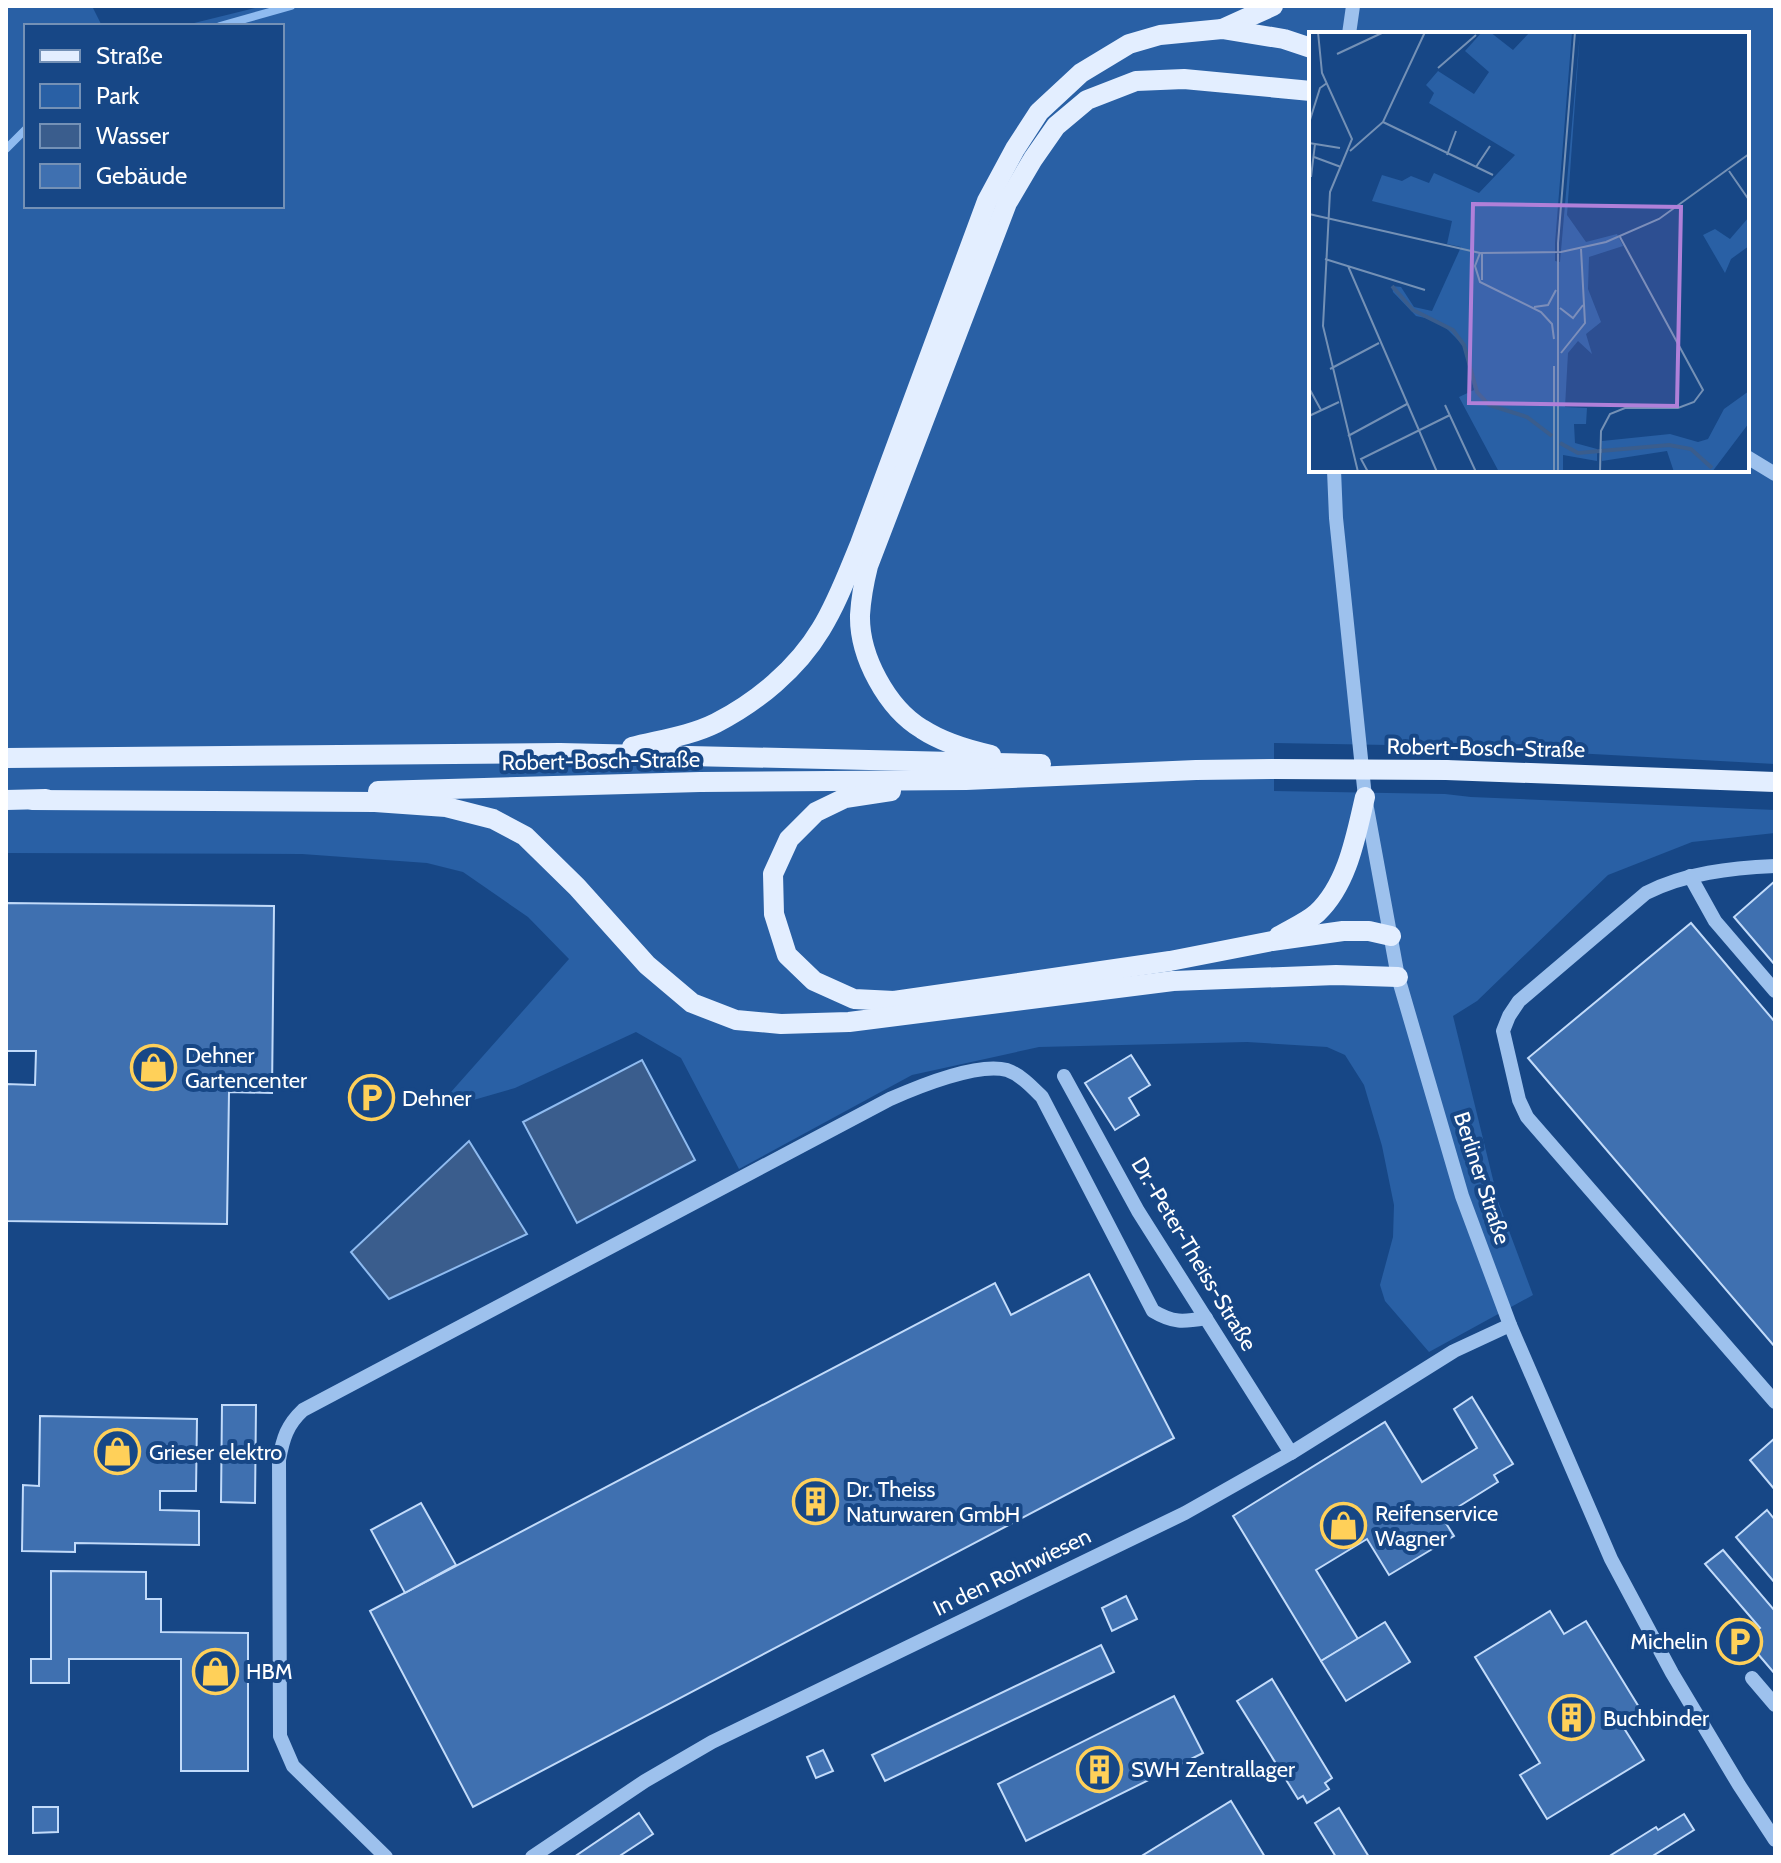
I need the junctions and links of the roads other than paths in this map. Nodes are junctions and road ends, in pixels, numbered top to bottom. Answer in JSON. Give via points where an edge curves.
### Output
{"nodes":[{"id":1,"x":1273,"y":6,"type":"edge"},
{"id":2,"x":1353,"y":6,"type":"edge"},
{"id":3,"x":1222,"y":29,"type":"junction"},
{"id":4,"x":1349,"y":32,"type":"edge"},
{"id":5,"x":1309,"y":47,"type":"edge"},
{"id":6,"x":1309,"y":91,"type":"edge"},
{"id":7,"x":1749,"y":458,"type":"edge"},
{"id":8,"x":1334,"y":472,"type":"edge"},
{"id":9,"x":1775,"y":474,"type":"edge"},
{"id":10,"x":868,"y":546,"type":"junction"},
{"id":11,"x":854,"y":581,"type":"junction"},
{"id":12,"x":560,"y":753,"type":"junction"},
{"id":13,"x":6,"y":758,"type":"edge"},
{"id":14,"x":1090,"y":766,"type":"junction"},
{"id":15,"x":1196,"y":770,"type":"junction"},
{"id":16,"x":966,"y":780,"type":"junction"},
{"id":17,"x":1775,"y":782,"type":"edge"},
{"id":18,"x":1365,"y":797,"type":"junction"},
{"id":19,"x":6,"y":800,"type":"edge"},
{"id":20,"x":32,"y":800,"type":"junction"},
{"id":21,"x":1775,"y":866,"type":"edge"},
{"id":22,"x":1690,"y":876,"type":"junction"},
{"id":23,"x":1391,"y":936,"type":"junction"},
{"id":24,"x":1272,"y":941,"type":"junction"},
{"id":25,"x":1398,"y":977,"type":"junction"},
{"id":26,"x":1775,"y":991,"type":"edge"},
{"id":27,"x":1064,"y":1076,"type":"dead end"},
{"id":28,"x":1206,"y":1318,"type":"junction"},
{"id":29,"x":1510,"y":1325,"type":"junction"},
{"id":30,"x":1775,"y":1402,"type":"edge"},
{"id":31,"x":1291,"y":1453,"type":"junction"},
{"id":32,"x":1752,"y":1678,"type":"dead end"},
{"id":33,"x":1775,"y":1705,"type":"edge"},
{"id":34,"x":1775,"y":1840,"type":"edge"},
{"id":35,"x":386,"y":1857,"type":"edge"},
{"id":36,"x":532,"y":1857,"type":"edge"}],
"edges":[{"from":1,"to":3,"type":"main road"},
{"from":2,"to":4,"type":"street"},
{"from":3,"to":5,"type":"main road"},
{"from":3,"to":10,"type":"main road","via":[[1129,44],[1081,73],[1039,112],[987,201]]},
{"from":6,"to":10,"type":"main road","via":[[1184,79],[1136,81],[1087,100],[1056,126],[1007,203]]},
{"from":7,"to":9,"type":"street"},
{"from":8,"to":18,"type":"street","name":"Berliner Straße"},
{"from":10,"to":11,"type":"main road"},
{"from":11,"to":12,"type":"main road","via":[[790,669],[754,700],[714,724],[631,747]]},
{"from":11,"to":14,"type":"main road","via":[[867,656],[883,690],[922,730],[974,751]]},
{"from":12,"to":13,"type":"main road","name":"Robert-Bosch-Straße"},
{"from":12,"to":14,"type":"main road","name":"Robert-Bosch-Straße"},
{"from":14,"to":15,"type":"main road","name":"Robert-Bosch-Straße"},
{"from":15,"to":16,"type":"main road","name":"Robert-Bosch-Straße"},
{"from":15,"to":17,"type":"main road","name":"Robert-Bosch-Straße","bridge":true,"via":[[1446,770]]},
{"from":16,"to":20,"type":"main road","name":"Robert-Bosch-Straße"},
{"from":16,"to":24,"type":"main road","via":[[845,798],[816,812],[789,839],[773,874],[774,914],[787,955],[814,981],[854,999],[894,1001]]},
{"from":18,"to":23,"type":"street","name":"Berliner Straße"},
{"from":18,"to":24,"type":"main road","via":[[1351,856],[1337,886],[1317,913]]},
{"from":19,"to":20,"type":"main road","name":"Robert-Bosch-Straße"},
{"from":20,"to":25,"type":"main road","via":[[375,802],[446,807],[493,819],[525,836],[647,965],[692,1003],[736,1020],[849,1022],[1173,981]]},
{"from":21,"to":22,"type":"street"},
{"from":22,"to":26,"type":"street","via":[[1715,921]]},
{"from":22,"to":30,"type":"street","via":[[1646,893],[1519,1001],[1503,1031],[1527,1117]]},
{"from":23,"to":24,"type":"main road","via":[[1343,931]]},
{"from":23,"to":25,"type":"street","name":"Berliner Straße"},
{"from":25,"to":29,"type":"street","name":"Berliner Straße","via":[[1462,1196]]},
{"from":27,"to":28,"type":"street","name":"Dr.-Peter-Theiss-Straße","via":[[1138,1211]]},
{"from":28,"to":31,"type":"street","name":"Dr.-Peter-Theiss-Straße"},
{"from":28,"to":35,"type":"street","via":[[1167,1320],[1153,1311],[1042,1097],[1007,1070],[990,1069],[940,1079],[890,1099],[303,1410],[291,1421],[279,1460],[280,1736],[293,1766]]},
{"from":29,"to":31,"type":"street","name":"In den Rohrwiesen","via":[[1454,1351]]},
{"from":29,"to":34,"type":"street","name":"Berliner Straße","via":[[1611,1559],[1672,1673]]},
{"from":31,"to":36,"type":"street","name":"In den Rohrwiesen","via":[[1185,1513],[712,1742]]},
{"from":32,"to":33,"type":"street"}]}
